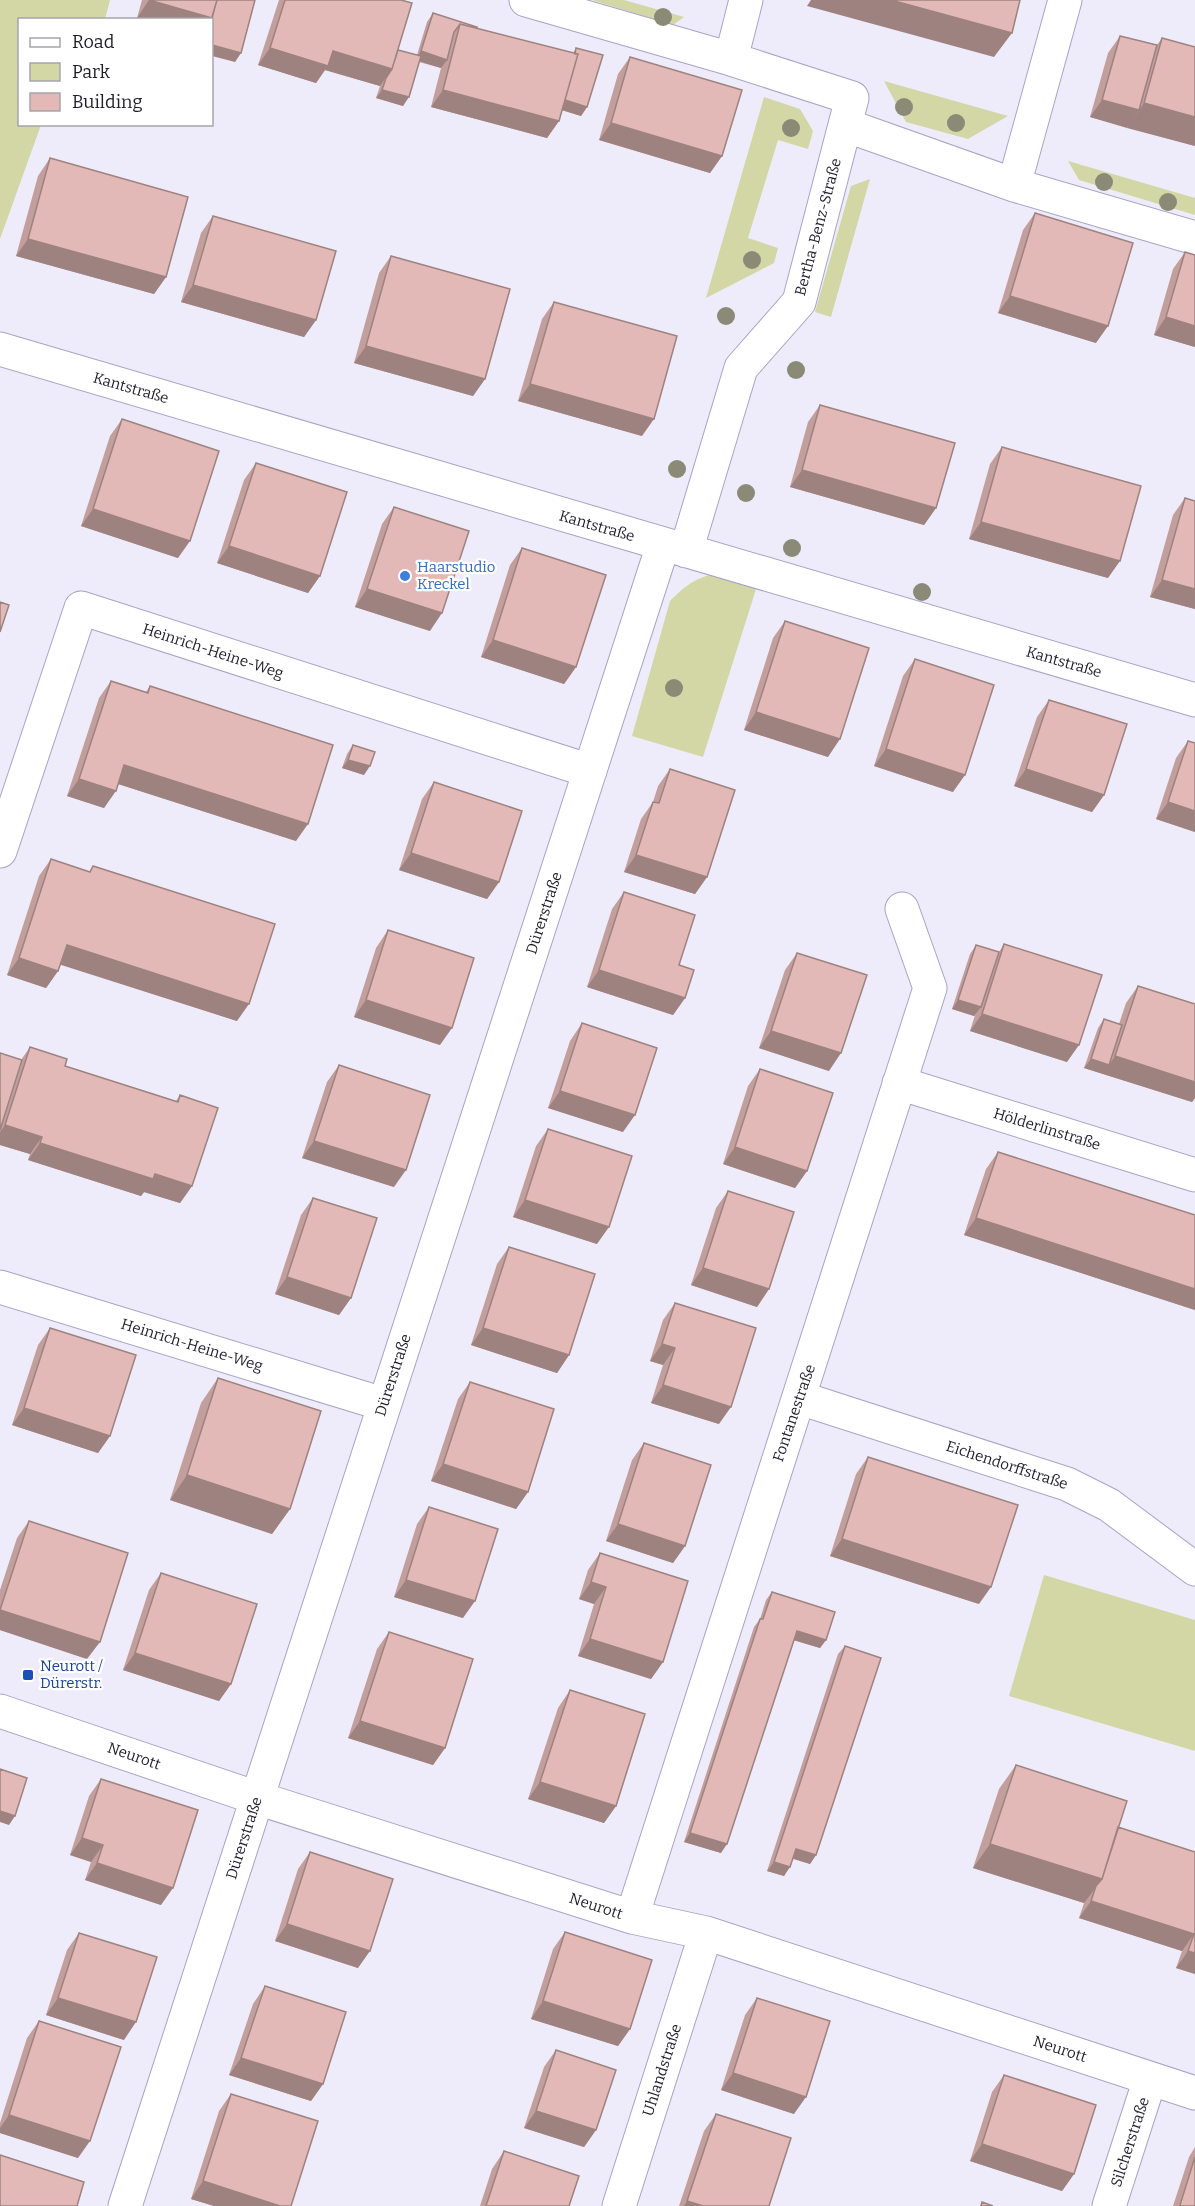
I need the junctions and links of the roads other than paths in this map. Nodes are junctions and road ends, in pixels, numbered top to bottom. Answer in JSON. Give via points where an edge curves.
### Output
{"nodes":[{"id":1,"x":526,"y":0,"type":"edge"},
{"id":2,"x":746,"y":0,"type":"edge"},
{"id":3,"x":1065,"y":0,"type":"edge"},
{"id":4,"x":731,"y":59,"type":"junction"},
{"id":5,"x":845,"y":125,"type":"junction"},
{"id":6,"x":1014,"y":185,"type":"junction"},
{"id":7,"x":1195,"y":238,"type":"edge"},
{"id":8,"x":0,"y":349,"type":"edge"},
{"id":9,"x":674,"y":548,"type":"junction"},
{"id":10,"x":1195,"y":700,"type":"edge"},
{"id":11,"x":590,"y":771,"type":"junction"},
{"id":12,"x":0,"y":852,"type":"edge"},
{"id":13,"x":902,"y":909,"type":"dead end"},
{"id":14,"x":899,"y":1083,"type":"junction"},
{"id":15,"x":1195,"y":1175,"type":"edge"},
{"id":16,"x":0,"y":1287,"type":"edge"},
{"id":17,"x":800,"y":1398,"type":"junction"},
{"id":18,"x":383,"y":1404,"type":"junction"},
{"id":19,"x":1195,"y":1569,"type":"edge"},
{"id":20,"x":0,"y":1711,"type":"edge"},
{"id":21,"x":257,"y":1798,"type":"junction"},
{"id":22,"x":632,"y":1917,"type":"junction"},
{"id":23,"x":706,"y":1933,"type":"junction"},
{"id":24,"x":1150,"y":2079,"type":"junction"},
{"id":25,"x":1195,"y":2093,"type":"edge"},
{"id":26,"x":125,"y":2206,"type":"edge"},
{"id":27,"x":619,"y":2206,"type":"edge"},
{"id":28,"x":1109,"y":2206,"type":"edge"}],
"edges":[{"from":1,"to":4,"type":"street","name":"Bertha-Benz-Straße"},
{"from":2,"to":4,"type":"street"},
{"from":3,"to":6,"type":"street"},
{"from":4,"to":5,"type":"street","name":"Bertha-Benz-Straße","via":[[852,98]]},
{"from":5,"to":6,"type":"street"},
{"from":5,"to":9,"type":"street","name":"Bertha-Benz-Straße","via":[[799,302],[741,368]]},
{"from":6,"to":7,"type":"street"},
{"from":8,"to":9,"type":"street","name":"Kantstraße"},
{"from":9,"to":10,"type":"street","name":"Kantstraße"},
{"from":9,"to":11,"type":"street","name":"Dürerstraße"},
{"from":11,"to":12,"type":"street","name":"Heinrich-Heine-Weg","via":[[81,608]]},
{"from":11,"to":18,"type":"street","name":"Dürerstraße"},
{"from":13,"to":14,"type":"street","name":"Fontanestraße","via":[[930,988]]},
{"from":14,"to":15,"type":"street","name":"Hölderlinstraße"},
{"from":14,"to":17,"type":"street","name":"Fontanestraße"},
{"from":16,"to":18,"type":"street","name":"Heinrich-Heine-Weg"},
{"from":17,"to":19,"type":"street","name":"Eichendorffstraße","via":[[1067,1484],[1109,1504]]},
{"from":17,"to":22,"type":"street","name":"Fontanestraße"},
{"from":18,"to":21,"type":"street","name":"Dürerstraße"},
{"from":20,"to":21,"type":"street","name":"Neurott"},
{"from":21,"to":22,"type":"street","name":"Neurott"},
{"from":21,"to":26,"type":"street","name":"Dürerstraße"},
{"from":22,"to":23,"type":"street","name":"Neurott"},
{"from":23,"to":24,"type":"street","name":"Neurott"},
{"from":23,"to":27,"type":"street","name":"Uhlandstraße"},
{"from":24,"to":25,"type":"street","name":"Neurott"},
{"from":24,"to":28,"type":"street","name":"Silcherstraße"}]}
